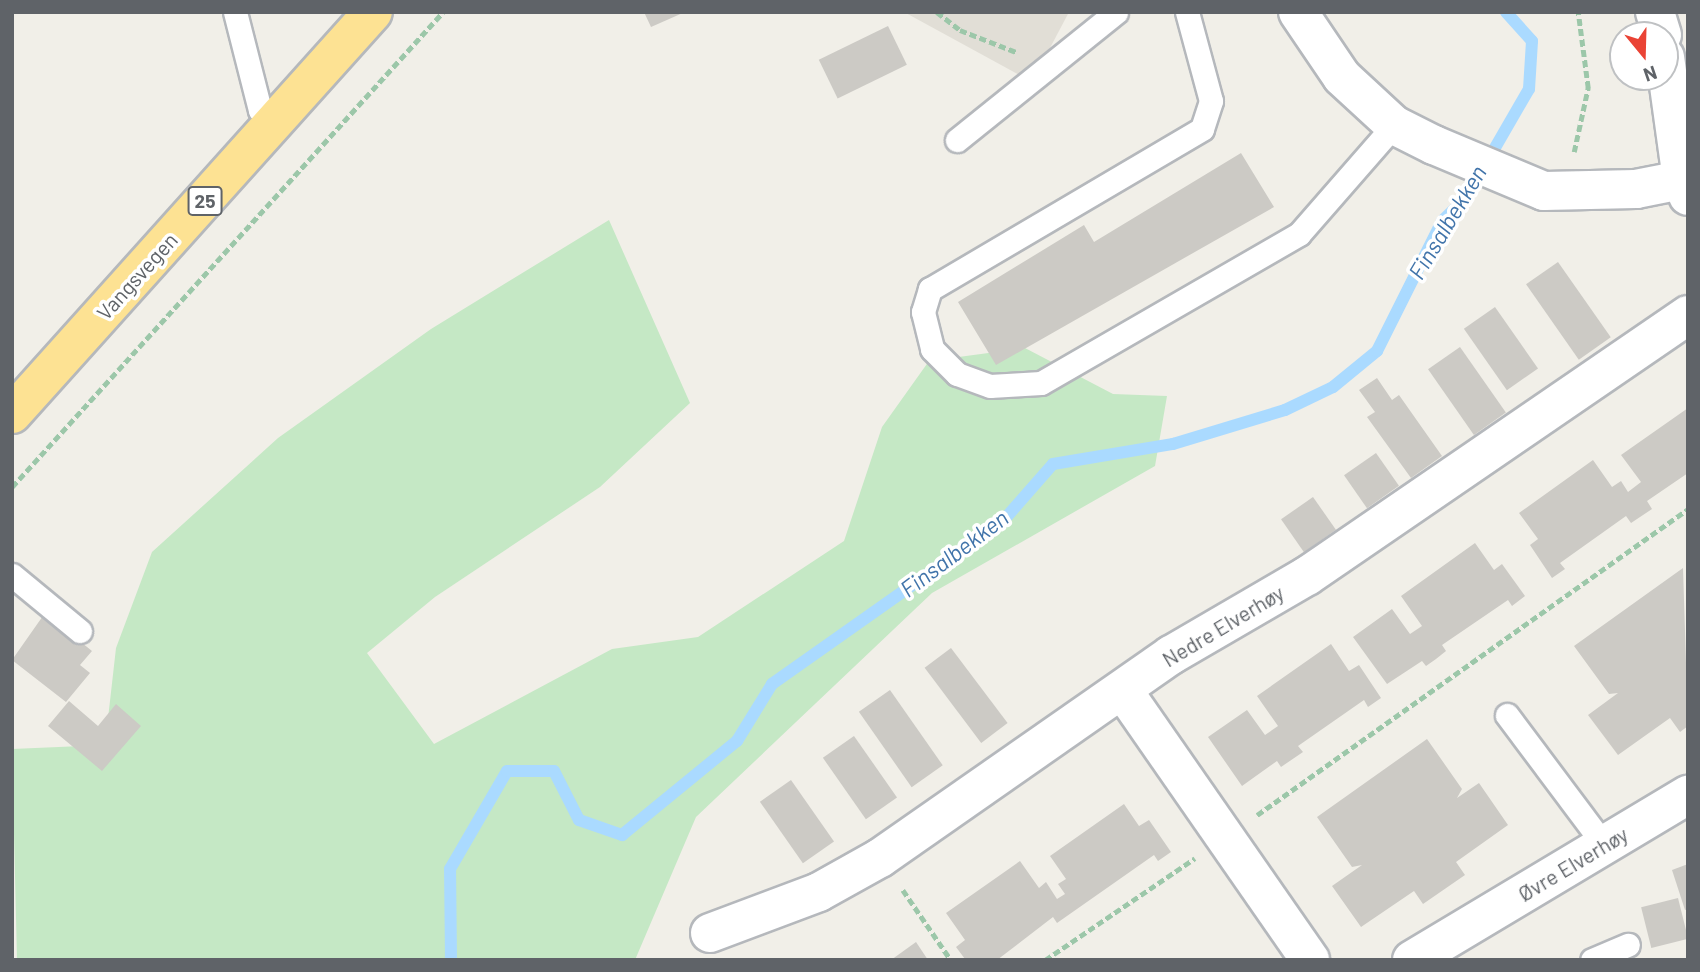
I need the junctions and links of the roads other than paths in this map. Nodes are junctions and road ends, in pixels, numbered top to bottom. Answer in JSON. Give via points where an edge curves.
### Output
{"nodes":[{"id":1,"x":235,"y":12,"type":"edge"},
{"id":2,"x":373,"y":12,"type":"edge"},
{"id":3,"x":1116,"y":12,"type":"edge"},
{"id":4,"x":1187,"y":12,"type":"edge"},
{"id":5,"x":1298,"y":12,"type":"edge"},
{"id":6,"x":1670,"y":91,"type":"edge"},
{"id":7,"x":1394,"y":125,"type":"junction"},
{"id":8,"x":272,"y":126,"type":"junction"},
{"id":9,"x":957,"y":140,"type":"dead end"},
{"id":10,"x":1685,"y":188,"type":"edge"},
{"id":11,"x":1688,"y":314,"type":"edge"},
{"id":12,"x":12,"y":414,"type":"edge"},
{"id":13,"x":12,"y":575,"type":"edge"},
{"id":14,"x":80,"y":631,"type":"dead end"},
{"id":15,"x":1124,"y":692,"type":"junction"},
{"id":16,"x":1507,"y":715,"type":"dead end"},
{"id":17,"x":1688,"y":795,"type":"edge"},
{"id":18,"x":1605,"y":846,"type":"junction"},
{"id":19,"x":710,"y":933,"type":"dead end"},
{"id":20,"x":1467,"y":946,"type":"edge"},
{"id":21,"x":1628,"y":946,"type":"dead end"},
{"id":22,"x":1310,"y":960,"type":"edge"},
{"id":23,"x":1412,"y":960,"type":"edge"},
{"id":24,"x":1591,"y":960,"type":"edge"}],
"edges":[{"from":1,"to":8,"type":"lane","via":[[261,110]]},
{"from":2,"to":8,"type":"highway","name":"Vangsvegen","number":"25"},
{"from":3,"to":9,"type":"lane"},
{"from":4,"to":7,"type":"lane","via":[[1211,101],[1202,129],[930,289],[923,312],[932,349],[957,374],[990,386],[1053,377],[1300,234]]},
{"from":5,"to":7,"type":"street","via":[[1342,77]]},
{"from":6,"to":10,"type":"street"},
{"from":7,"to":10,"type":"street","via":[[1554,192]]},
{"from":8,"to":12,"type":"highway","name":"Vangsvegen","number":"25"},
{"from":11,"to":15,"type":"street","name":"Nedre Elverhøy","via":[[1307,576],[1171,655]]},
{"from":13,"to":14,"type":"lane"},
{"from":15,"to":19,"type":"street","name":"Nedre Elverhøy","via":[[880,858],[819,892]]},
{"from":15,"to":22,"type":"street"},
{"from":16,"to":18,"type":"lane"},
{"from":17,"to":18,"type":"street","name":"Øvre Elverhøy"},
{"from":18,"to":20,"type":"street","name":"Øvre Elverhøy"},
{"from":20,"to":23,"type":"street","name":"Øvre Elverhøy"},
{"from":21,"to":24,"type":"lane"}]}
